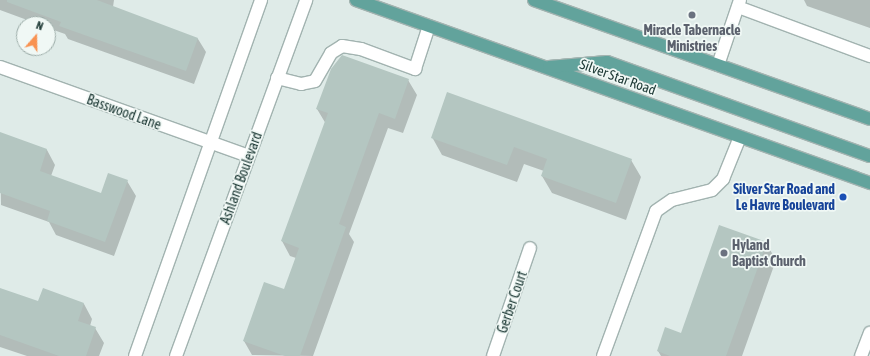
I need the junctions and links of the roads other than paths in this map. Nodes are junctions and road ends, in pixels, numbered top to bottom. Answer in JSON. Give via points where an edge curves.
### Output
{"nodes":[{"id":1,"x":261,"y":0,"type":"edge"},
{"id":2,"x":306,"y":0,"type":"edge"},
{"id":3,"x":356,"y":0,"type":"edge"},
{"id":4,"x":534,"y":0,"type":"edge"},
{"id":5,"x":739,"y":4,"type":"edge"},
{"id":6,"x":429,"y":26,"type":"junction"},
{"id":7,"x":870,"y":56,"type":"edge"},
{"id":8,"x":718,"y":65,"type":"junction"},
{"id":9,"x":546,"y":67,"type":"junction"},
{"id":10,"x":0,"y":68,"type":"edge"},
{"id":11,"x":277,"y":78,"type":"junction"},
{"id":12,"x":870,"y":119,"type":"edge"},
{"id":13,"x":740,"y":137,"type":"junction"},
{"id":14,"x":209,"y":142,"type":"junction"},
{"id":15,"x":249,"y":156,"type":"junction"},
{"id":16,"x":870,"y":156,"type":"edge"},
{"id":17,"x":870,"y":183,"type":"edge"},
{"id":18,"x":530,"y":248,"type":"dead end"},
{"id":19,"x":870,"y":333,"type":"edge"},
{"id":20,"x":135,"y":356,"type":"edge"},
{"id":21,"x":176,"y":356,"type":"edge"},
{"id":22,"x":493,"y":356,"type":"edge"},
{"id":23,"x":603,"y":356,"type":"edge"},
{"id":24,"x":861,"y":356,"type":"edge"}],
"edges":[{"from":1,"to":14,"type":"street"},
{"from":2,"to":11,"type":"street","name":"Ashland Boulevard"},
{"from":3,"to":6,"type":"main road","name":"Silver Star Road"},
{"from":4,"to":8,"type":"main road"},
{"from":5,"to":7,"type":"street"},
{"from":5,"to":8,"type":"street"},
{"from":6,"to":9,"type":"main road","name":"Silver Star Road"},
{"from":6,"to":11,"type":"street","via":[[414,68],[361,49],[342,46],[331,53],[315,81],[301,84]]},
{"from":8,"to":12,"type":"main road"},
{"from":9,"to":13,"type":"main road","name":"Silver Star Road"},
{"from":9,"to":16,"type":"main road","via":[[606,62]]},
{"from":10,"to":14,"type":"street","name":"Basswood Lane"},
{"from":11,"to":15,"type":"street","name":"Ashland Boulevard"},
{"from":13,"to":17,"type":"main road","name":"Silver Star Road"},
{"from":13,"to":23,"type":"street","via":[[723,179],[712,190],[672,200],[656,211]]},
{"from":14,"to":15,"type":"street","name":"Basswood Lane"},
{"from":14,"to":20,"type":"street"},
{"from":15,"to":21,"type":"street","name":"Ashland Boulevard"},
{"from":18,"to":22,"type":"street","name":"Gerber Court"},
{"from":19,"to":24,"type":"street"}]}
